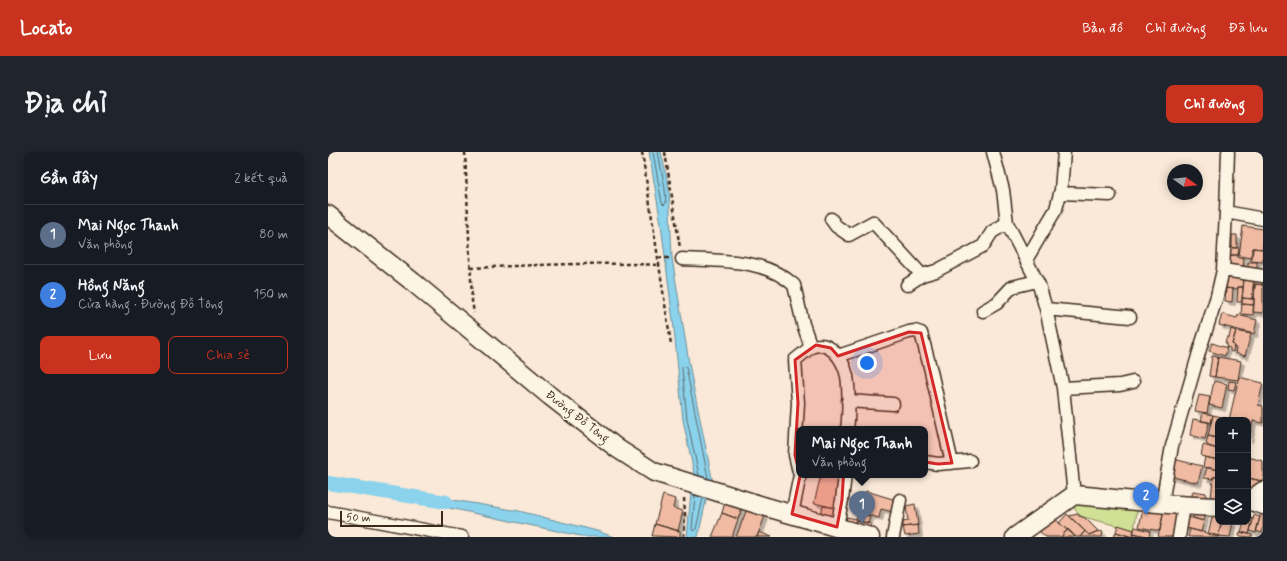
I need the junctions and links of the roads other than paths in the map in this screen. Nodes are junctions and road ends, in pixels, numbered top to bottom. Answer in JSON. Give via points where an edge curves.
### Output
{"nodes":[{"id":1,"x":993,"y":152,"type":"edge"},
{"id":2,"x":1064,"y":152,"type":"edge"},
{"id":3,"x":1228,"y":152,"type":"edge"},
{"id":4,"x":1060,"y":193,"type":"junction"},
{"id":5,"x":1110,"y":195,"type":"dead end"},
{"id":6,"x":1226,"y":212,"type":"junction"},
{"id":7,"x":328,"y":215,"type":"edge"},
{"id":8,"x":831,"y":219,"type":"dead end"},
{"id":9,"x":1263,"y":219,"type":"edge"},
{"id":10,"x":1007,"y":223,"type":"junction"},
{"id":11,"x":682,"y":259,"type":"road end"},
{"id":12,"x":1026,"y":260,"type":"junction"},
{"id":13,"x":1223,"y":270,"type":"junction"},
{"id":14,"x":922,"y":276,"type":"junction"},
{"id":15,"x":1263,"y":276,"type":"edge"},
{"id":16,"x":1037,"y":281,"type":"junction"},
{"id":17,"x":907,"y":285,"type":"dead end"},
{"id":18,"x":1046,"y":309,"type":"junction"},
{"id":19,"x":983,"y":312,"type":"dead end"},
{"id":20,"x":1130,"y":317,"type":"dead end"},
{"id":21,"x":811,"y":347,"type":"junction"},
{"id":22,"x":838,"y":356,"type":"junction"},
{"id":23,"x":1133,"y":382,"type":"dead end"},
{"id":24,"x":1063,"y":388,"type":"junction"},
{"id":25,"x":848,"y":401,"type":"junction"},
{"id":26,"x":893,"y":404,"type":"dead end"},
{"id":27,"x":797,"y":426,"type":"edge"},
{"id":28,"x":847,"y":426,"type":"edge"},
{"id":29,"x":796,"y":438,"type":"edge"},
{"id":30,"x":796,"y":459,"type":"edge"},
{"id":31,"x":970,"y":461,"type":"dead end"},
{"id":32,"x":928,"y":462,"type":"edge"},
{"id":33,"x":952,"y":463,"type":"junction"},
{"id":34,"x":799,"y":478,"type":"edge"},
{"id":35,"x":845,"y":478,"type":"edge"},
{"id":36,"x":1263,"y":491,"type":"edge"},
{"id":37,"x":1074,"y":495,"type":"junction"},
{"id":38,"x":900,"y":500,"type":"dead end"},
{"id":39,"x":1251,"y":501,"type":"edge"},
{"id":40,"x":1162,"y":503,"type":"junction"},
{"id":41,"x":1251,"y":504,"type":"edge"},
{"id":42,"x":1184,"y":506,"type":"junction"},
{"id":43,"x":1215,"y":507,"type":"edge"},
{"id":44,"x":1263,"y":508,"type":"edge"},
{"id":45,"x":328,"y":512,"type":"edge"},
{"id":46,"x":792,"y":514,"type":"junction"},
{"id":47,"x":837,"y":527,"type":"junction"},
{"id":48,"x":462,"y":537,"type":"edge"},
{"id":49,"x":870,"y":537,"type":"edge"},
{"id":50,"x":894,"y":537,"type":"edge"},
{"id":51,"x":1015,"y":537,"type":"edge"},
{"id":52,"x":1179,"y":537,"type":"edge"}],
"edges":[{"from":1,"to":10,"type":"street","via":[[1003,190]]},
{"from":2,"to":4,"type":"street"},
{"from":3,"to":6,"type":"street"},
{"from":4,"to":5,"type":"street"},
{"from":4,"to":12,"type":"street","via":[[1056,209]]},
{"from":6,"to":9,"type":"street"},
{"from":6,"to":13,"type":"street"},
{"from":7,"to":46,"type":"main road","name":"Đường Đỗ Tông","via":[[618,449],[654,472]]},
{"from":8,"to":14,"type":"street","via":[[849,235],[873,222]]},
{"from":10,"to":12,"type":"street"},
{"from":10,"to":14,"type":"street","via":[[992,232],[983,246]]},
{"from":11,"to":21,"type":"street","via":[[747,263],[775,272],[790,281],[794,285]]},
{"from":12,"to":16,"type":"street"},
{"from":13,"to":15,"type":"street"},
{"from":13,"to":40,"type":"street","via":[[1172,446]]},
{"from":14,"to":17,"type":"street"},
{"from":16,"to":18,"type":"street"},
{"from":16,"to":19,"type":"street","via":[[1012,287],[997,303]]},
{"from":18,"to":20,"type":"street"},
{"from":18,"to":24,"type":"street"},
{"from":21,"to":22,"type":"street","via":[[823,345]]},
{"from":21,"to":27,"type":"street","via":[[795,360]]},
{"from":22,"to":25,"type":"street","via":[[847,377]]},
{"from":22,"to":33,"type":"street","via":[[909,332],[921,333]]},
{"from":23,"to":24,"type":"street"},
{"from":24,"to":37,"type":"street"},
{"from":25,"to":26,"type":"street"},
{"from":25,"to":28,"type":"street"},
{"from":29,"to":30,"type":"street"},
{"from":31,"to":33,"type":"street"},
{"from":32,"to":33,"type":"street"},
{"from":34,"to":46,"type":"street"},
{"from":35,"to":47,"type":"street"},
{"from":36,"to":39,"type":"main road"},
{"from":37,"to":40,"type":"main road"},
{"from":37,"to":51,"type":"main road"},
{"from":38,"to":50,"type":"street"},
{"from":40,"to":42,"type":"main road"},
{"from":41,"to":44,"type":"street"},
{"from":42,"to":43,"type":"main road"},
{"from":42,"to":52,"type":"street"},
{"from":45,"to":48,"type":"street"},
{"from":46,"to":47,"type":"main road","name":"Đường Đỗ Tông"},
{"from":47,"to":49,"type":"main road","name":"Đường Đỗ Tông"}]}
